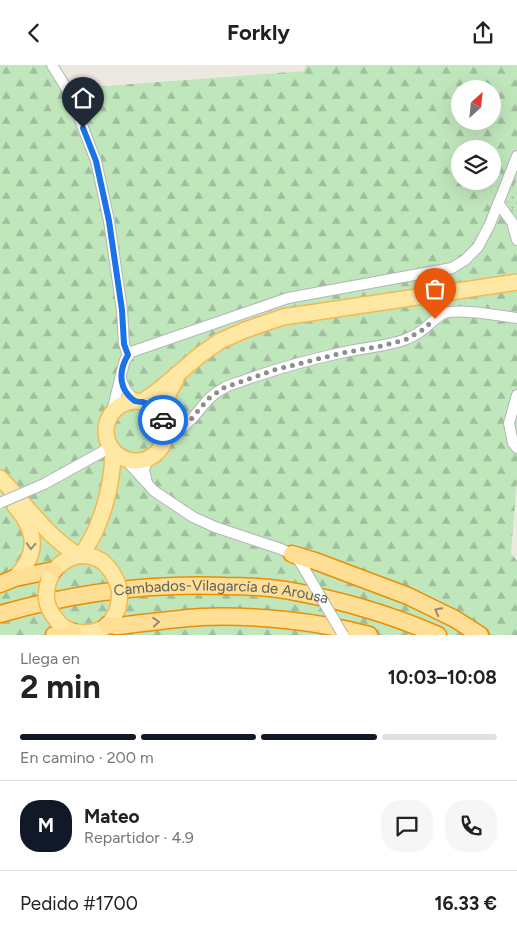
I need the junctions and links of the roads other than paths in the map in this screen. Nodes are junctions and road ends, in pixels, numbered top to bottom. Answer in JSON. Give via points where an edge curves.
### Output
{"nodes":[{"id":1,"x":52,"y":65,"type":"edge"},
{"id":2,"x":517,"y":156,"type":"edge"},
{"id":3,"x":498,"y":203,"type":"junction"},
{"id":4,"x":517,"y":240,"type":"edge"},
{"id":5,"x":515,"y":282,"type":"edge"},
{"id":6,"x":517,"y":318,"type":"edge"},
{"id":7,"x":128,"y":355,"type":"junction"},
{"id":8,"x":188,"y":365,"type":"junction"},
{"id":9,"x":121,"y":377,"type":"junction"},
{"id":10,"x":517,"y":395,"type":"edge"},
{"id":11,"x":139,"y":402,"type":"junction"},
{"id":12,"x":112,"y":412,"type":"junction"},
{"id":13,"x":161,"y":415,"type":"junction"},
{"id":14,"x":165,"y":433,"type":"junction"},
{"id":15,"x":517,"y":448,"type":"edge"},
{"id":16,"x":126,"y":456,"type":"junction"},
{"id":17,"x":0,"y":478,"type":"edge"},
{"id":18,"x":147,"y":484,"type":"junction"},
{"id":19,"x":0,"y":491,"type":"edge"},
{"id":20,"x":107,"y":496,"type":"junction"},
{"id":21,"x":0,"y":503,"type":"edge"},
{"id":22,"x":42,"y":526,"type":"junction"},
{"id":23,"x":97,"y":527,"type":"junction"},
{"id":24,"x":292,"y":554,"type":"junction"},
{"id":25,"x":80,"y":555,"type":"junction"},
{"id":26,"x":108,"y":567,"type":"junction"},
{"id":27,"x":54,"y":572,"type":"junction"},
{"id":28,"x":8,"y":581,"type":"edge"},
{"id":29,"x":0,"y":614,"type":"edge"},
{"id":30,"x":107,"y":625,"type":"junction"},
{"id":31,"x":62,"y":630,"type":"edge"},
{"id":32,"x":343,"y":635,"type":"edge"},
{"id":33,"x":369,"y":635,"type":"edge"},
{"id":34,"x":438,"y":635,"type":"edge"},
{"id":35,"x":480,"y":635,"type":"edge"}],
"edges":[{"from":1,"to":7,"type":"street","via":[[70,94],[96,161],[109,221]]},
{"from":2,"to":3,"type":"street"},
{"from":3,"to":4,"type":"street","via":[[512,222]]},
{"from":3,"to":7,"type":"street","via":[[478,247],[452,268],[288,298]]},
{"from":5,"to":8,"type":"main road","via":[[283,317],[220,341]]},
{"from":6,"to":14,"type":"street","via":[[446,313],[405,340],[274,370],[223,388],[208,399],[188,423],[172,433]]},
{"from":7,"to":9,"type":"street"},
{"from":8,"to":11,"type":"main road"},
{"from":8,"to":13,"type":"main road","via":[[170,390]]},
{"from":9,"to":11,"type":"street","via":[[128,394]]},
{"from":9,"to":12,"type":"street"},
{"from":10,"to":15,"type":"street","via":[[508,423]]},
{"from":11,"to":12,"type":"main road","via":[[125,403]]},
{"from":11,"to":13,"type":"main road","via":[[153,407]]},
{"from":12,"to":16,"type":"main road","via":[[106,435]]},
{"from":13,"to":14,"type":"main road"},
{"from":14,"to":16,"type":"main road","via":[[158,451]]},
{"from":16,"to":18,"type":"street"},
{"from":16,"to":18,"type":"street","via":[[144,470]]},
{"from":16,"to":20,"type":"main road"},
{"from":16,"to":20,"type":"main road","via":[[113,467]]},
{"from":16,"to":21,"type":"street","bridge":true,"via":[[102,452],[44,484]]},
{"from":17,"to":22,"type":"main road"},
{"from":18,"to":24,"type":"street","via":[[201,521]]},
{"from":19,"to":28,"type":"main road","one_way":true,"via":[[21,513],[30,530],[33,547],[23,571]]},
{"from":20,"to":23,"type":"main road"},
{"from":22,"to":25,"type":"main road","via":[[66,549]]},
{"from":22,"to":27,"type":"main road","via":[[56,558]]},
{"from":23,"to":25,"type":"main road"},
{"from":23,"to":26,"type":"main road","via":[[99,549]]},
{"from":24,"to":32,"type":"street","bridge":true,"via":[[300,562]]},
{"from":35,"to":24,"type":"highway","one_way":true,"via":[[408,596]]},
{"from":25,"to":26,"type":"main road","via":[[99,559]]},
{"from":25,"to":27,"type":"main road","via":[[66,560]]},
{"from":26,"to":30,"type":"main road","bridge":true,"via":[[116,578],[121,596],[114,617]]},
{"from":27,"to":28,"type":"highway"},
{"from":27,"to":31,"type":"main road","bridge":true,"via":[[46,601]]},
{"from":29,"to":34,"type":"highway","name":"Cambados-Vilagarcía de Arousa","via":[[65,598],[130,588],[244,586],[283,590],[344,603]]},
{"from":30,"to":31,"type":"main road","via":[[91,633]]},
{"from":30,"to":33,"type":"highway","one_way":true,"via":[[202,617],[245,618],[291,620]]}]}
